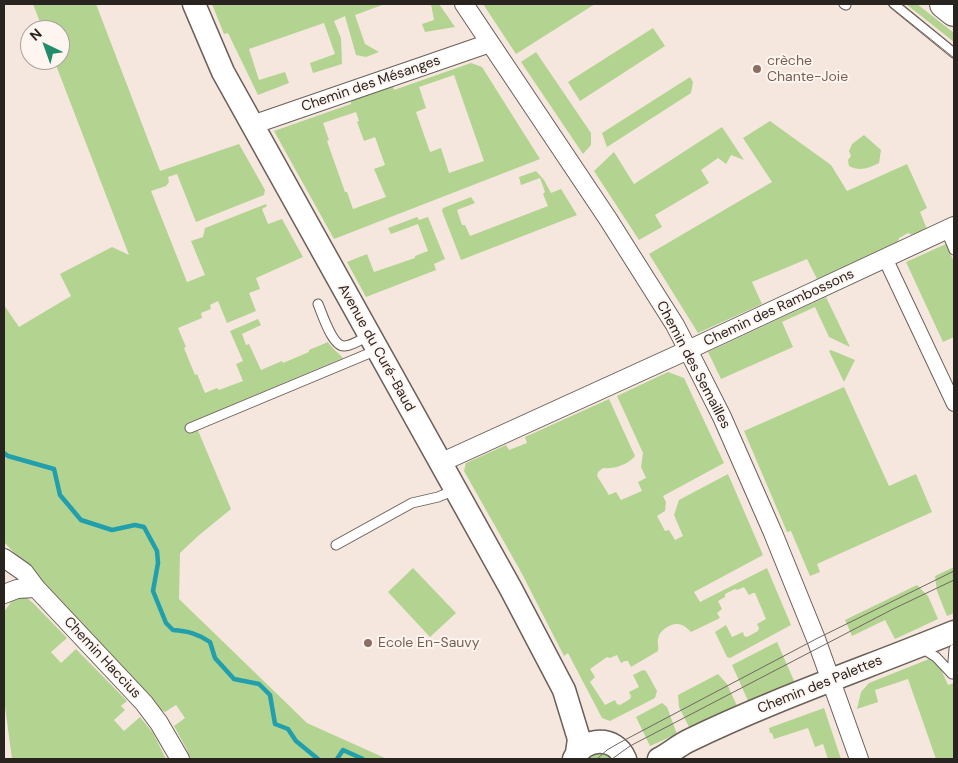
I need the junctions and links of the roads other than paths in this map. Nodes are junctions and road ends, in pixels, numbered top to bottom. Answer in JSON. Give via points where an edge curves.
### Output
{"nodes":[{"id":1,"x":194,"y":4,"type":"edge"},
{"id":2,"x":464,"y":4,"type":"edge"},
{"id":3,"x":894,"y":4,"type":"edge"},
{"id":4,"x":944,"y":4,"type":"edge"},
{"id":5,"x":954,"y":12,"type":"edge"},
{"id":6,"x":490,"y":43,"type":"junction"},
{"id":7,"x":954,"y":53,"type":"edge"},
{"id":8,"x":252,"y":125,"type":"junction"},
{"id":9,"x":950,"y":228,"type":"edge"},
{"id":10,"x":954,"y":250,"type":"edge"},
{"id":11,"x":885,"y":258,"type":"junction"},
{"id":12,"x":318,"y":304,"type":"dead end"},
{"id":13,"x":373,"y":342,"type":"junction"},
{"id":14,"x":688,"y":350,"type":"junction"},
{"id":15,"x":953,"y":399,"type":"edge"},
{"id":16,"x":190,"y":428,"type":"dead end"},
{"id":17,"x":440,"y":463,"type":"junction"},
{"id":18,"x":456,"y":490,"type":"junction"},
{"id":19,"x":336,"y":545,"type":"dead end"},
{"id":20,"x":4,"y":558,"type":"edge"},
{"id":21,"x":36,"y":588,"type":"junction"},
{"id":22,"x":4,"y":594,"type":"edge"},
{"id":23,"x":954,"y":632,"type":"edge"},
{"id":24,"x":918,"y":646,"type":"junction"},
{"id":25,"x":954,"y":649,"type":"edge"},
{"id":26,"x":830,"y":680,"type":"junction"},
{"id":27,"x":564,"y":690,"type":"junction"},
{"id":28,"x":602,"y":742,"type":"junction"},
{"id":29,"x":687,"y":742,"type":"junction"},
{"id":30,"x":576,"y":756,"type":"edge"},
{"id":31,"x":624,"y":758,"type":"edge"},
{"id":32,"x":180,"y":759,"type":"edge"},
{"id":33,"x":659,"y":759,"type":"edge"},
{"id":34,"x":859,"y":759,"type":"edge"}],
"edges":[{"from":1,"to":8,"type":"street","name":"Avenue du Curé-Baud","via":[[223,72]]},
{"from":2,"to":6,"type":"street","name":"Chemin des Semailles"},
{"from":3,"to":7,"type":"lane"},
{"from":4,"to":5,"type":"main road"},
{"from":6,"to":8,"type":"street","name":"Chemin des Mésanges"},
{"from":6,"to":14,"type":"street","name":"Chemin des Semailles","via":[[608,219]]},
{"from":8,"to":13,"type":"street","name":"Avenue du Curé-Baud","via":[[285,190]]},
{"from":9,"to":10,"type":"lane"},
{"from":9,"to":11,"type":"street","name":"Chemin des Rambossons"},
{"from":11,"to":14,"type":"street","name":"Chemin des Rambossons"},
{"from":11,"to":15,"type":"street"},
{"from":12,"to":13,"type":"lane","via":[[338,344]]},
{"from":13,"to":16,"type":"lane"},
{"from":13,"to":17,"type":"street","name":"Avenue du Curé-Baud"},
{"from":14,"to":17,"type":"street","name":"Chemin des Rambossons"},
{"from":14,"to":26,"type":"street","name":"Chemin des Semailles","via":[[722,417],[816,639]]},
{"from":17,"to":18,"type":"street","name":"Avenue du Curé-Baud"},
{"from":18,"to":19,"type":"lane","via":[[412,503]]},
{"from":18,"to":27,"type":"street","name":"Avenue du Curé-Baud"},
{"from":20,"to":21,"type":"street","name":"Chemin Haccius","via":[[24,572]]},
{"from":21,"to":22,"type":"street"},
{"from":21,"to":32,"type":"street","name":"Chemin Haccius","via":[[144,703]]},
{"from":23,"to":24,"type":"street","name":"Chemin des Palettes"},
{"from":24,"to":25,"type":"lane","via":[[952,674]]},
{"from":24,"to":26,"type":"street","name":"Chemin des Palettes"},
{"from":26,"to":29,"type":"street","name":"Chemin des Palettes"},
{"from":26,"to":34,"type":"street","name":"Chemin des Semailles"},
{"from":27,"to":28,"type":"street","name":"Avenue du Curé-Baud","via":[[577,703]]},
{"from":27,"to":30,"type":"street","name":"Avenue du Curé-Baud","via":[[579,739]]},
{"from":28,"to":30,"type":"street","via":[[588,744]]},
{"from":28,"to":31,"type":"street","via":[[612,744]]},
{"from":29,"to":31,"type":"street","name":"Chemin des Palettes"},
{"from":29,"to":33,"type":"street","name":"Chemin des Palettes"}]}
